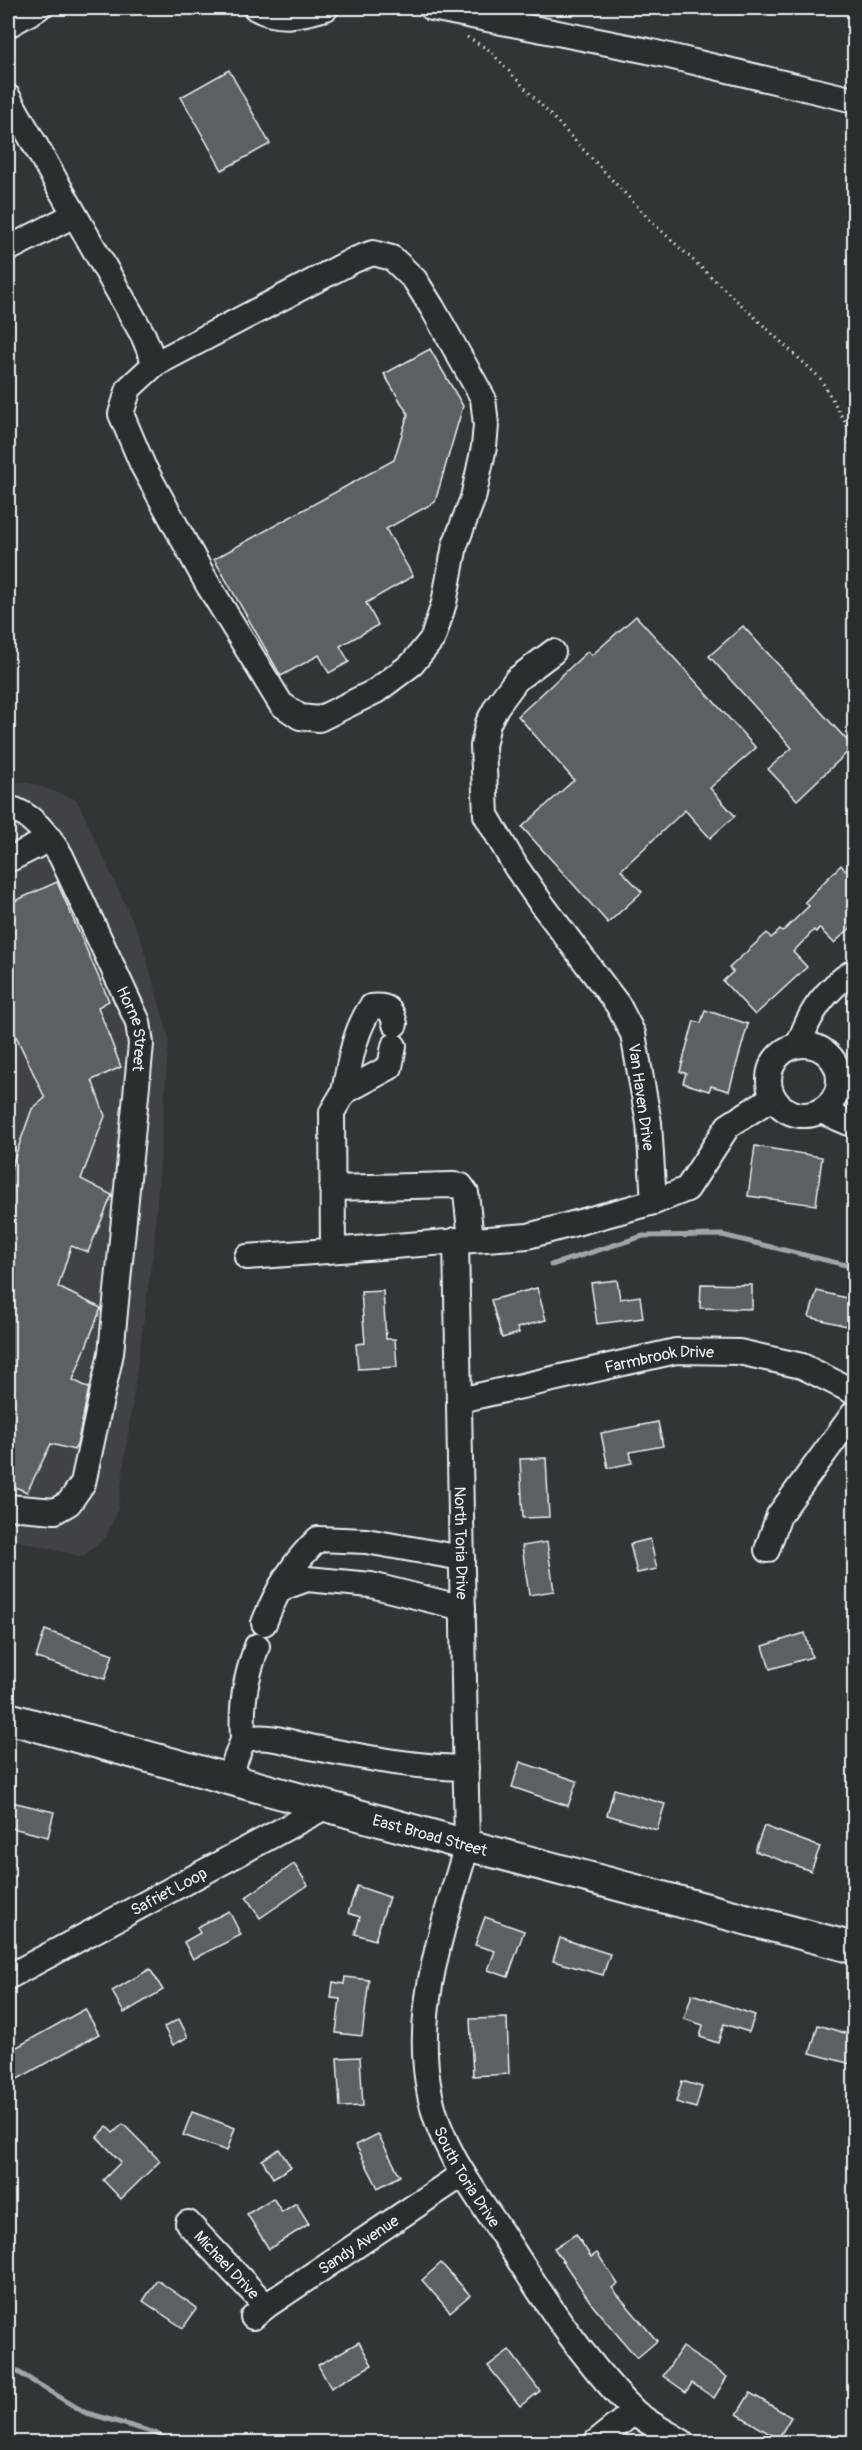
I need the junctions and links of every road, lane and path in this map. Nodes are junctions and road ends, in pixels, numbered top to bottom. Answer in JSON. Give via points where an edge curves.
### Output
{"nodes":[{"id":1,"x":38,"y":8,"type":"edge"},
{"id":2,"x":256,"y":8,"type":"edge"},
{"id":3,"x":432,"y":8,"type":"edge"},
{"id":4,"x":318,"y":10,"type":"edge"},
{"id":5,"x":8,"y":25,"type":"edge"},
{"id":6,"x":462,"y":34,"type":"dead end"},
{"id":7,"x":8,"y":97,"type":"edge"},
{"id":8,"x":855,"y":99,"type":"edge"},
{"id":9,"x":74,"y":215,"type":"junction"},
{"id":10,"x":8,"y":249,"type":"edge"},
{"id":11,"x":155,"y":364,"type":"junction"},
{"id":12,"x":855,"y":473,"type":"edge"},
{"id":13,"x":553,"y":652,"type":"dead end"},
{"id":14,"x":8,"y":808,"type":"edge"},
{"id":15,"x":50,"y":839,"type":"junction"},
{"id":16,"x":8,"y":860,"type":"edge"},
{"id":17,"x":855,"y":971,"type":"edge"},
{"id":18,"x":799,"y":1045,"type":"junction"},
{"id":19,"x":344,"y":1092,"type":"junction"},
{"id":20,"x":773,"y":1097,"type":"junction"},
{"id":21,"x":821,"y":1111,"type":"junction"},
{"id":22,"x":855,"y":1125,"type":"edge"},
{"id":23,"x":332,"y":1188,"type":"junction"},
{"id":24,"x":654,"y":1203,"type":"junction"},
{"id":25,"x":464,"y":1240,"type":"junction"},
{"id":26,"x":333,"y":1250,"type":"junction"},
{"id":27,"x":247,"y":1257,"type":"dead end"},
{"id":28,"x":855,"y":1392,"type":"edge"},
{"id":29,"x":460,"y":1400,"type":"junction"},
{"id":30,"x":855,"y":1413,"type":"edge"},
{"id":31,"x":8,"y":1507,"type":"edge"},
{"id":32,"x":766,"y":1550,"type":"dead end"},
{"id":33,"x":462,"y":1558,"type":"junction"},
{"id":34,"x":282,"y":1587,"type":"junction"},
{"id":35,"x":463,"y":1608,"type":"junction"},
{"id":36,"x":264,"y":1623,"type":"dead end"},
{"id":37,"x":257,"y":1646,"type":"dead end"},
{"id":38,"x":8,"y":1718,"type":"edge"},
{"id":39,"x":243,"y":1740,"type":"junction"},
{"id":40,"x":466,"y":1768,"type":"junction"},
{"id":41,"x":228,"y":1779,"type":"junction"},
{"id":42,"x":327,"y":1806,"type":"junction"},
{"id":43,"x":467,"y":1845,"type":"junction"},
{"id":44,"x":855,"y":1948,"type":"edge"},
{"id":45,"x":8,"y":1977,"type":"edge"},
{"id":46,"x":463,"y":2174,"type":"junction"},
{"id":47,"x":189,"y":2223,"type":"dead end"},
{"id":48,"x":260,"y":2312,"type":"joint"},
{"id":49,"x":634,"y":2412,"type":"junction"},
{"id":50,"x":596,"y":2442,"type":"edge"},
{"id":51,"x":682,"y":2442,"type":"edge"}],
"edges":[{"from":1,"to":5,"type":"street"},
{"from":2,"to":4,"type":"street","via":[[267,14],[293,17]]},
{"from":3,"to":8,"type":"street","via":[[648,51]]},
{"from":6,"to":12,"type":"path","via":[[489,50],[652,222],[820,378],[848,428]]},
{"from":7,"to":9,"type":"street"},
{"from":9,"to":10,"type":"street"},
{"from":9,"to":11,"type":"street","via":[[143,335]]},
{"from":11,"to":11,"type":"street","via":[[373,253],[392,258],[415,280],[483,398],[486,425],[473,498],[455,545],[444,603],[433,638],[412,664],[376,691],[320,719],[300,717],[281,704],[201,573],[143,466],[122,414],[129,388]]},
{"from":13,"to":24,"type":"street","name":"Van Haven Drive","via":[[517,679],[488,723],[483,746],[486,815],[516,867],[618,1005],[633,1034],[649,1124]]},
{"from":14,"to":15,"type":"street","name":"Horne Street","via":[[26,816]]},
{"from":15,"to":16,"type":"street"},
{"from":15,"to":31,"type":"street","name":"Horne Street","via":[[138,1022],[141,1044],[111,1353],[82,1483],[69,1503],[55,1511]]},
{"from":17,"to":18,"type":"street","via":[[837,981],[813,1010]]},
{"from":18,"to":20,"type":"street","via":[[786,1049],[769,1070],[768,1084]]},
{"from":18,"to":21,"type":"street","via":[[826,1052],[835,1063],[838,1090]]},
{"from":19,"to":19,"type":"street","via":[[390,1067],[394,1035],[389,1008],[371,1006],[361,1021]]},
{"from":19,"to":23,"type":"street","via":[[332,1112]]},
{"from":20,"to":21,"type":"street","via":[[794,1114]]},
{"from":20,"to":24,"type":"street","via":[[728,1126],[687,1189]]},
{"from":21,"to":22,"type":"street"},
{"from":23,"to":25,"type":"street","name":"North Toria Drive","via":[[461,1186],[466,1193]]},
{"from":23,"to":26,"type":"street"},
{"from":24,"to":25,"type":"street","via":[[528,1236]]},
{"from":25,"to":26,"type":"street"},
{"from":25,"to":29,"type":"street","name":"North Toria Drive"},
{"from":26,"to":27,"type":"street"},
{"from":28,"to":29,"type":"street","name":"Farmbrook Drive","via":[[801,1366],[740,1352],[676,1352]]},
{"from":29,"to":33,"type":"street","name":"North Toria Drive"},
{"from":30,"to":32,"type":"street","via":[[779,1515]]},
{"from":33,"to":34,"type":"street","via":[[366,1541],[318,1539],[290,1571]]},
{"from":33,"to":35,"type":"street","name":"North Toria Drive"},
{"from":34,"to":35,"type":"street","via":[[307,1579],[371,1585]]},
{"from":34,"to":36,"type":"street"},
{"from":35,"to":40,"type":"street","name":"North Toria Drive"},
{"from":37,"to":39,"type":"street","via":[[246,1679]]},
{"from":38,"to":41,"type":"main road","name":"East Broad Street"},
{"from":39,"to":40,"type":"street","via":[[265,1737],[442,1768]]},
{"from":39,"to":41,"type":"street"},
{"from":40,"to":43,"type":"street","name":"North Toria Drive"},
{"from":41,"to":42,"type":"main road","name":"East Broad Street"},
{"from":42,"to":43,"type":"main road","name":"East Broad Street"},
{"from":42,"to":45,"type":"street","name":"Safriet Loop"},
{"from":43,"to":44,"type":"main road","name":"East Broad Street"},
{"from":43,"to":46,"type":"street","name":"South Toria Drive","via":[[440,1937],[429,1989],[425,2042],[429,2094],[442,2136]]},
{"from":46,"to":48,"type":"street","name":"Sandy Avenue"},
{"from":46,"to":49,"type":"street","name":"South Toria Drive","via":[[565,2332]]},
{"from":47,"to":48,"type":"street","name":"Michael Drive"},
{"from":49,"to":50,"type":"street"},
{"from":49,"to":51,"type":"street","name":"South Toria Drive"}]}
